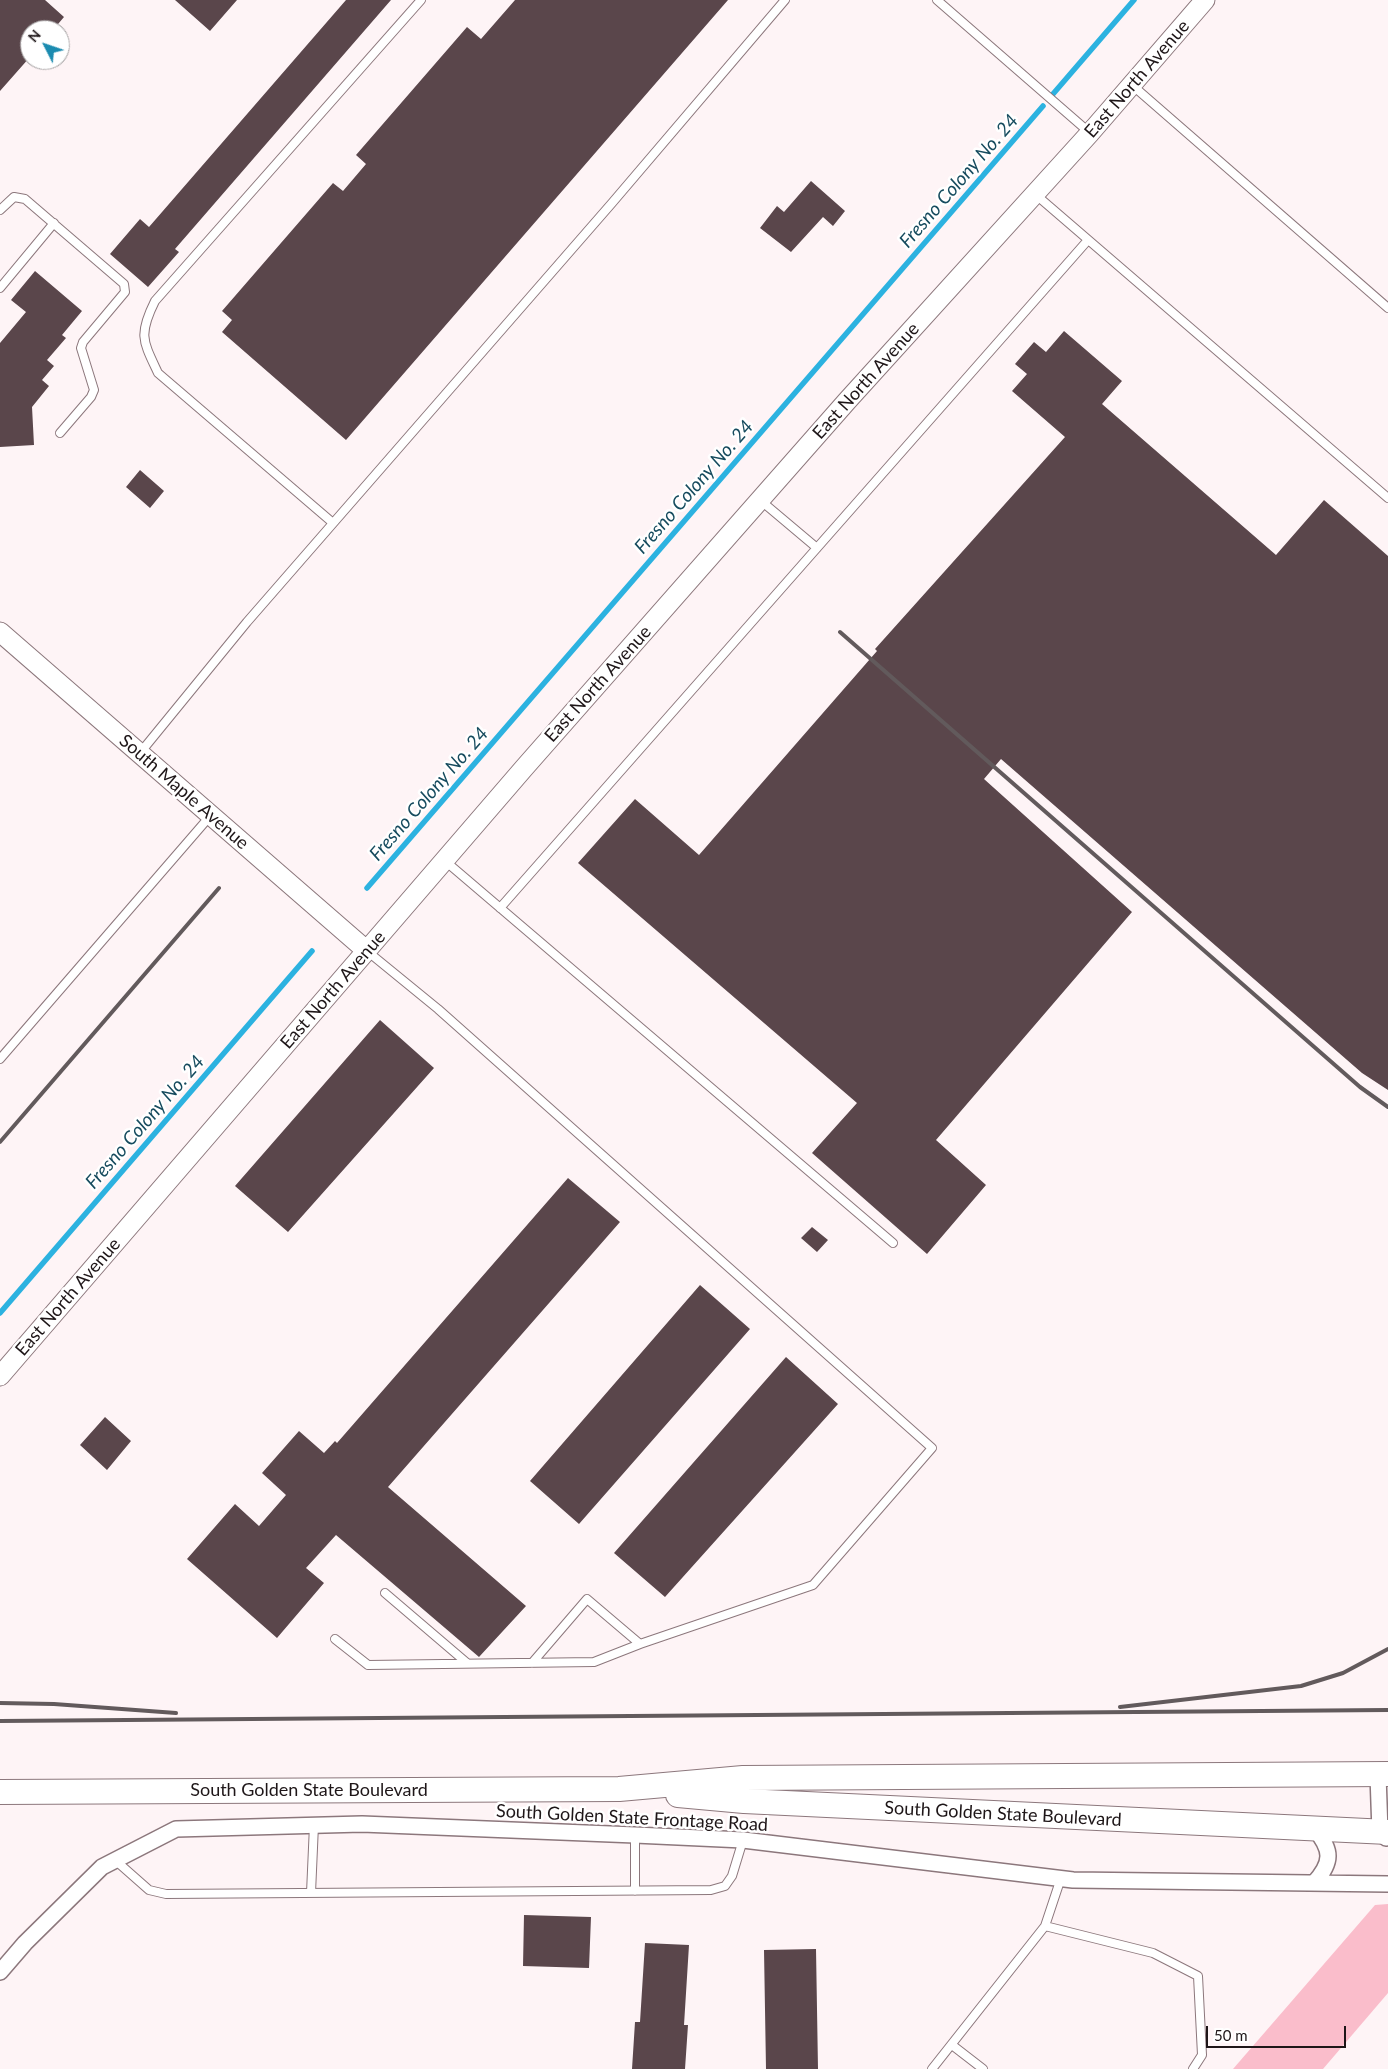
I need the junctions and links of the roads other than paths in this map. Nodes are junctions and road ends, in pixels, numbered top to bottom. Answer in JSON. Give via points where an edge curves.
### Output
{"nodes":[{"id":1,"x":421,"y":0,"type":"edge"},
{"id":2,"x":785,"y":0,"type":"edge"},
{"id":3,"x":937,"y":0,"type":"edge"},
{"id":4,"x":1205,"y":0,"type":"edge"},
{"id":5,"x":1132,"y":85,"type":"junction"},
{"id":6,"x":1090,"y":133,"type":"junction"},
{"id":7,"x":1035,"y":194,"type":"junction"},
{"id":8,"x":0,"y":210,"type":"edge"},
{"id":9,"x":54,"y":223,"type":"junction"},
{"id":10,"x":1088,"y":240,"type":"junction"},
{"id":11,"x":0,"y":288,"type":"edge"},
{"id":12,"x":1388,"y":308,"type":"edge"},
{"id":13,"x":60,"y":433,"type":"dead end"},
{"id":14,"x":1388,"y":498,"type":"edge"},
{"id":15,"x":760,"y":500,"type":"junction"},
{"id":16,"x":333,"y":523,"type":"junction"},
{"id":17,"x":817,"y":548,"type":"junction"},
{"id":18,"x":0,"y":632,"type":"edge"},
{"id":19,"x":140,"y":754,"type":"junction"},
{"id":20,"x":211,"y":815,"type":"junction"},
{"id":21,"x":444,"y":860,"type":"junction"},
{"id":22,"x":500,"y":908,"type":"junction"},
{"id":23,"x":367,"y":951,"type":"junction"},
{"id":24,"x":0,"y":1059,"type":"edge"},
{"id":25,"x":894,"y":1243,"type":"dead end"},
{"id":26,"x":0,"y":1376,"type":"edge"},
{"id":27,"x":385,"y":1593,"type":"dead end"},
{"id":28,"x":335,"y":1639,"type":"dead end"},
{"id":29,"x":640,"y":1644,"type":"junction"},
{"id":30,"x":467,"y":1663,"type":"junction"},
{"id":31,"x":532,"y":1663,"type":"junction"},
{"id":32,"x":1383,"y":1774,"type":"edge"},
{"id":33,"x":619,"y":1789,"type":"junction"},
{"id":34,"x":0,"y":1792,"type":"edge"},
{"id":35,"x":314,"y":1825,"type":"junction"},
{"id":36,"x":1315,"y":1829,"type":"junction"},
{"id":37,"x":635,"y":1835,"type":"junction"},
{"id":38,"x":1385,"y":1835,"type":"edge"},
{"id":39,"x":743,"y":1840,"type":"junction"},
{"id":40,"x":115,"y":1860,"type":"junction"},
{"id":41,"x":1061,"y":1878,"type":"junction"},
{"id":42,"x":1314,"y":1883,"type":"junction"},
{"id":43,"x":1388,"y":1884,"type":"edge"},
{"id":44,"x":635,"y":1891,"type":"junction"},
{"id":45,"x":312,"y":1893,"type":"junction"},
{"id":46,"x":1045,"y":1926,"type":"junction"},
{"id":47,"x":0,"y":1972,"type":"edge"},
{"id":48,"x":952,"y":2045,"type":"junction"},
{"id":49,"x":932,"y":2069,"type":"edge"},
{"id":50,"x":984,"y":2069,"type":"edge"},
{"id":51,"x":1193,"y":2069,"type":"edge"}],
"edges":[{"from":1,"to":16,"type":"lane","via":[[155,301],[144,322],[144,341],[158,374]]},
{"from":2,"to":16,"type":"lane"},
{"from":3,"to":6,"type":"lane"},
{"from":4,"to":5,"type":"street","name":"East North Avenue"},
{"from":5,"to":6,"type":"street","name":"East North Avenue"},
{"from":5,"to":12,"type":"lane"},
{"from":6,"to":7,"type":"street","name":"East North Avenue"},
{"from":7,"to":10,"type":"lane"},
{"from":7,"to":15,"type":"street","name":"East North Avenue"},
{"from":8,"to":9,"type":"lane","via":[[14,197],[25,199]]},
{"from":9,"to":11,"type":"lane"},
{"from":9,"to":13,"type":"lane","via":[[124,284],[125,292],[83,342],[82,353],[94,390]]},
{"from":10,"to":14,"type":"lane"},
{"from":10,"to":17,"type":"lane"},
{"from":15,"to":17,"type":"lane"},
{"from":15,"to":21,"type":"street","name":"East North Avenue"},
{"from":16,"to":19,"type":"lane","via":[[247,622]]},
{"from":17,"to":22,"type":"lane"},
{"from":18,"to":19,"type":"street","name":"South Maple Avenue"},
{"from":19,"to":20,"type":"street","name":"South Maple Avenue"},
{"from":20,"to":23,"type":"street","name":"South Maple Avenue"},
{"from":20,"to":24,"type":"lane"},
{"from":21,"to":22,"type":"lane"},
{"from":21,"to":23,"type":"street","name":"East North Avenue"},
{"from":22,"to":25,"type":"lane"},
{"from":23,"to":26,"type":"street","name":"East North Avenue"},
{"from":23,"to":29,"type":"lane","via":[[438,1009],[932,1448],[813,1585]]},
{"from":27,"to":30,"type":"lane"},
{"from":28,"to":30,"type":"lane","via":[[368,1665]]},
{"from":29,"to":31,"type":"lane","via":[[594,1662]]},
{"from":29,"to":31,"type":"lane","via":[[587,1599]]},
{"from":30,"to":31,"type":"lane"},
{"from":32,"to":33,"type":"main road","name":"South Golden State Boulevard","via":[[743,1778]]},
{"from":32,"to":38,"type":"street"},
{"from":33,"to":34,"type":"main road","name":"South Golden State Boulevard"},
{"from":33,"to":36,"type":"main road","name":"South Golden State Boulevard","via":[[744,1802]]},
{"from":35,"to":37,"type":"street","name":"South Golden State Frontage Road"},
{"from":35,"to":40,"type":"street","name":"South Golden State Frontage Road","via":[[176,1830]]},
{"from":35,"to":45,"type":"lane"},
{"from":36,"to":38,"type":"main road","name":"South Golden State Boulevard"},
{"from":36,"to":42,"type":"street","via":[[1326,1843],[1328,1857],[1324,1872]]},
{"from":37,"to":39,"type":"street","name":"South Golden State Frontage Road"},
{"from":37,"to":44,"type":"lane"},
{"from":39,"to":41,"type":"street","name":"South Golden State Frontage Road"},
{"from":39,"to":44,"type":"lane","via":[[732,1876],[725,1886],[711,1890]]},
{"from":40,"to":45,"type":"lane","via":[[150,1890],[166,1894]]},
{"from":40,"to":47,"type":"street","name":"South Golden State Frontage Road","via":[[102,1867]]},
{"from":41,"to":42,"type":"street","name":"South Golden State Frontage Road"},
{"from":41,"to":46,"type":"lane"},
{"from":42,"to":43,"type":"street","name":"South Golden State Frontage Road"},
{"from":44,"to":45,"type":"lane"},
{"from":46,"to":48,"type":"lane"},
{"from":46,"to":51,"type":"lane","via":[[1153,1953],[1198,1976],[1202,2055]]},
{"from":48,"to":49,"type":"lane"},
{"from":48,"to":50,"type":"lane"}]}
